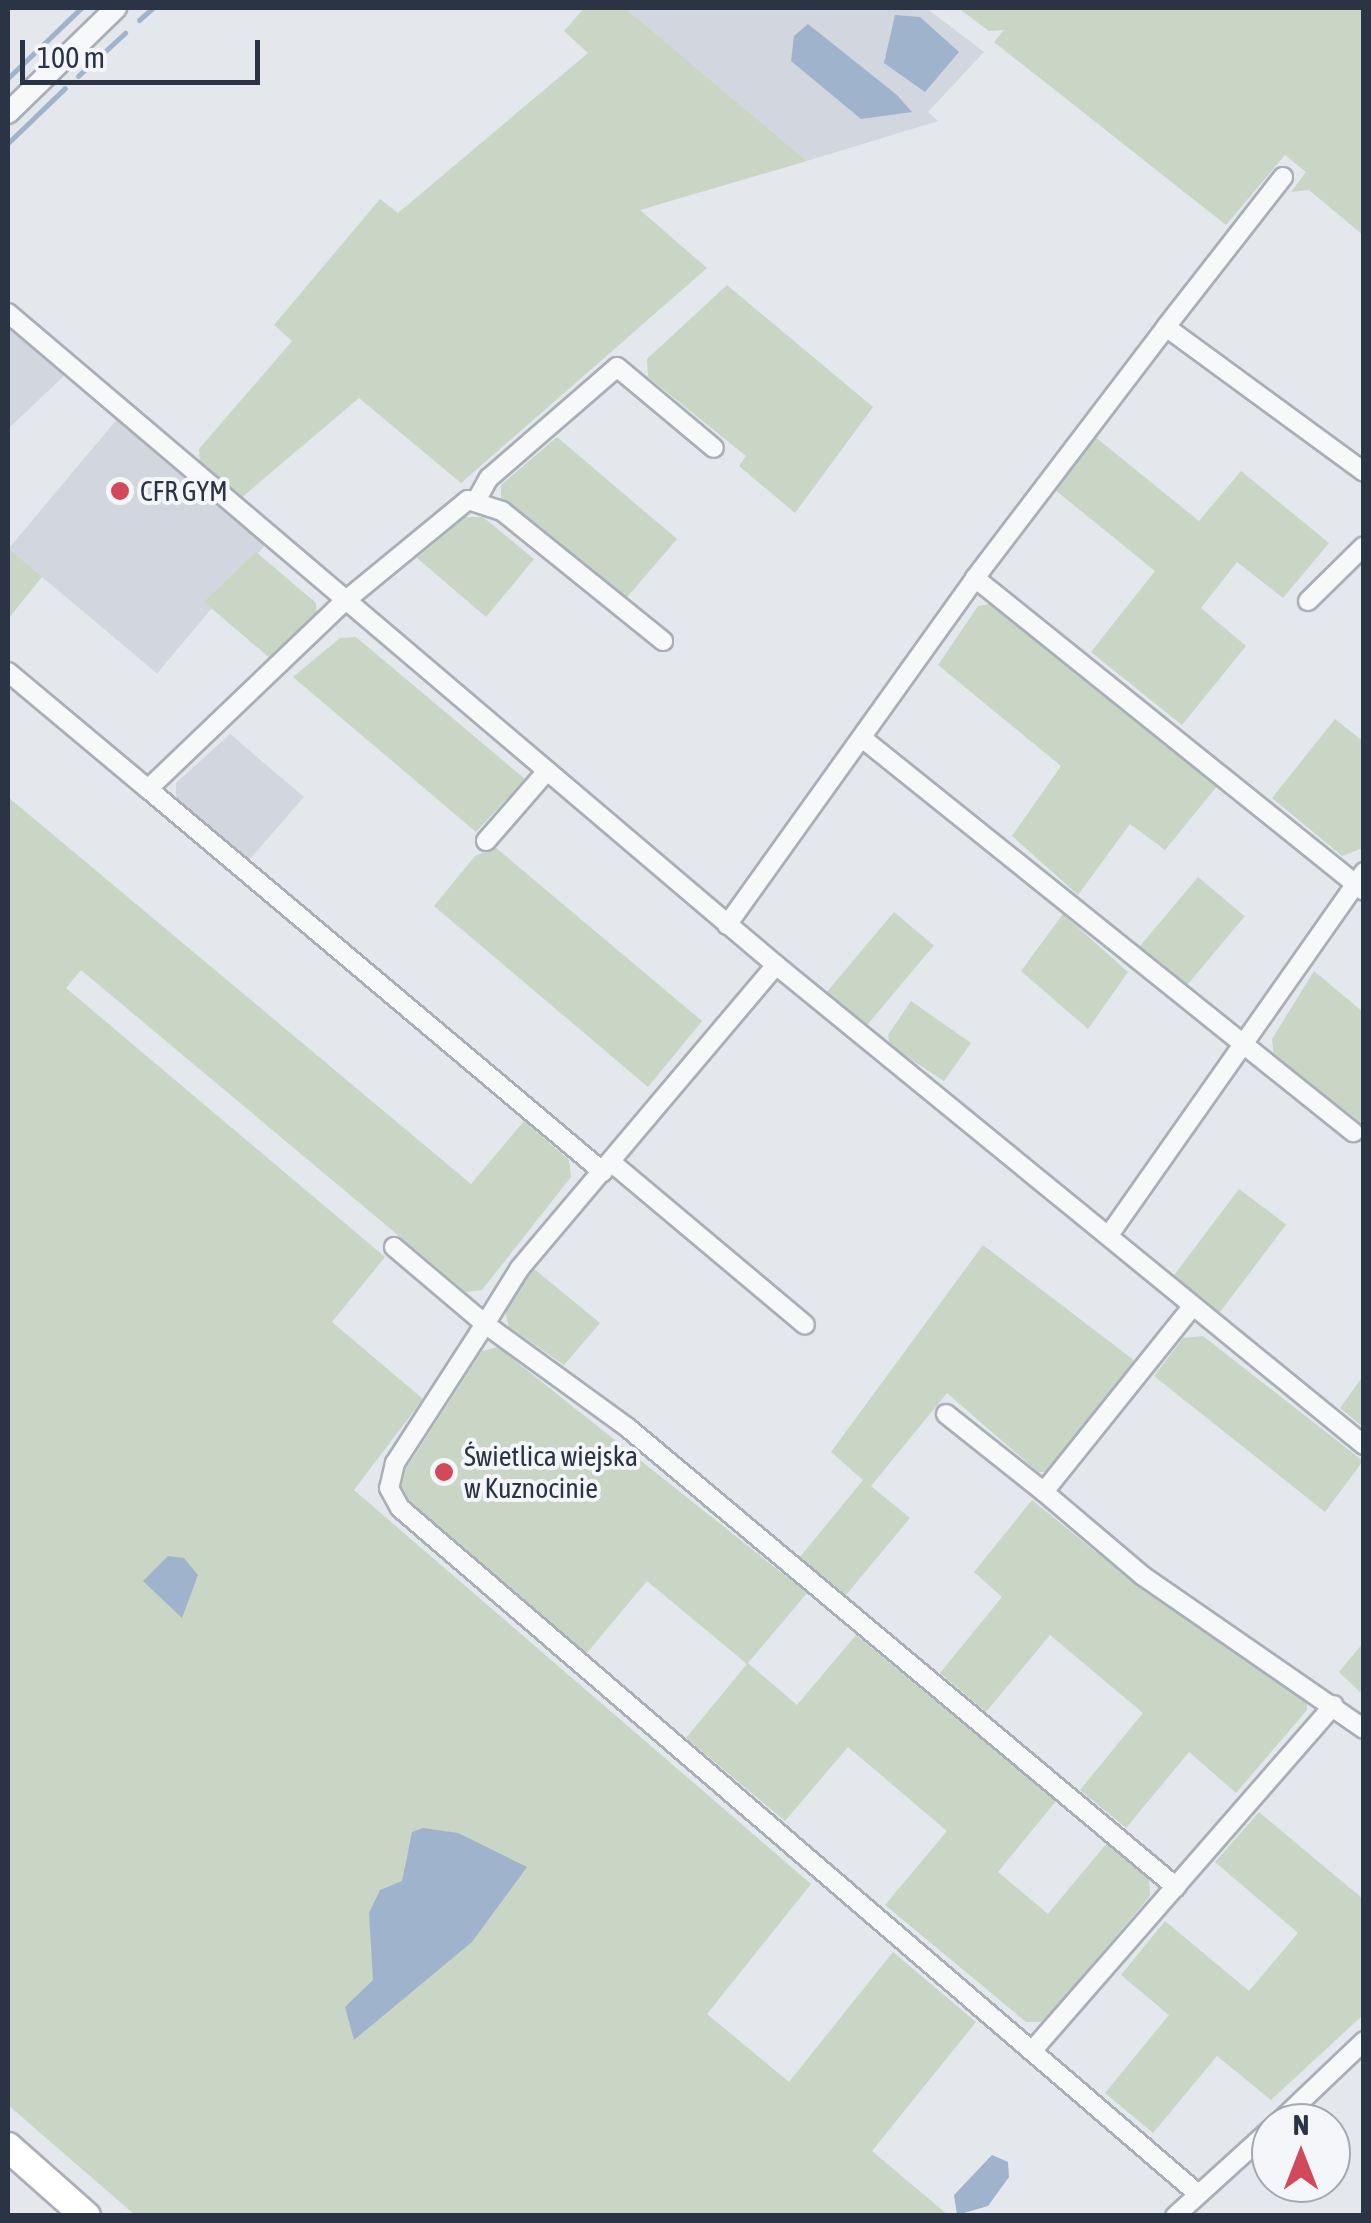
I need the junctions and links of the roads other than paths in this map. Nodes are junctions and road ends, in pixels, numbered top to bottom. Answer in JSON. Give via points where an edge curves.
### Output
{"nodes":[{"id":1,"x":116,"y":8,"type":"edge"},
{"id":2,"x":8,"y":113,"type":"edge"},
{"id":3,"x":1283,"y":177,"type":"dead end"},
{"id":4,"x":8,"y":312,"type":"edge"},
{"id":5,"x":1166,"y":327,"type":"junction"},
{"id":6,"x":714,"y":448,"type":"dead end"},
{"id":7,"x":1364,"y":472,"type":"edge"},
{"id":8,"x":476,"y":501,"type":"junction"},
{"id":9,"x":1364,"y":546,"type":"edge"},
{"id":10,"x":974,"y":578,"type":"junction"},
{"id":11,"x":345,"y":601,"type":"junction"},
{"id":12,"x":1308,"y":602,"type":"dead end"},
{"id":13,"x":663,"y":641,"type":"dead end"},
{"id":14,"x":8,"y":672,"type":"edge"},
{"id":15,"x":862,"y":738,"type":"junction"},
{"id":16,"x":547,"y":771,"type":"junction"},
{"id":17,"x":148,"y":790,"type":"junction"},
{"id":18,"x":486,"y":840,"type":"dead end"},
{"id":19,"x":1360,"y":882,"type":"edge"},
{"id":20,"x":728,"y":924,"type":"junction"},
{"id":21,"x":776,"y":965,"type":"junction"},
{"id":22,"x":1246,"y":1049,"type":"junction"},
{"id":23,"x":1353,"y":1132,"type":"dead end"},
{"id":24,"x":607,"y":1167,"type":"junction"},
{"id":25,"x":1108,"y":1235,"type":"junction"},
{"id":26,"x":394,"y":1247,"type":"dead end"},
{"id":27,"x":1192,"y":1307,"type":"junction"},
{"id":28,"x":485,"y":1324,"type":"junction"},
{"id":29,"x":805,"y":1325,"type":"dead end"},
{"id":30,"x":946,"y":1414,"type":"dead end"},
{"id":31,"x":1364,"y":1445,"type":"edge"},
{"id":32,"x":1044,"y":1492,"type":"junction"},
{"id":33,"x":1334,"y":1705,"type":"junction"},
{"id":34,"x":1364,"y":1729,"type":"edge"},
{"id":35,"x":1176,"y":1887,"type":"junction"},
{"id":36,"x":1364,"y":2041,"type":"edge"},
{"id":37,"x":1032,"y":2051,"type":"junction"},
{"id":38,"x":1299,"y":2103,"type":"edge"},
{"id":39,"x":8,"y":2147,"type":"edge"},
{"id":40,"x":1251,"y":2148,"type":"edge"},
{"id":41,"x":1198,"y":2194,"type":"junction"},
{"id":42,"x":86,"y":2216,"type":"edge"},
{"id":43,"x":1175,"y":2216,"type":"edge"}],
"edges":[{"from":1,"to":2,"type":"street"},
{"from":3,"to":5,"type":"street"},
{"from":4,"to":11,"type":"street"},
{"from":5,"to":7,"type":"street"},
{"from":5,"to":10,"type":"street"},
{"from":6,"to":8,"type":"street","via":[[617,367],[489,478]]},
{"from":8,"to":11,"type":"street","via":[[444,514]]},
{"from":8,"to":13,"type":"street","via":[[502,512]]},
{"from":9,"to":12,"type":"street"},
{"from":10,"to":15,"type":"street"},
{"from":10,"to":19,"type":"street"},
{"from":11,"to":16,"type":"street"},
{"from":11,"to":17,"type":"street"},
{"from":14,"to":17,"type":"street"},
{"from":15,"to":20,"type":"street"},
{"from":15,"to":22,"type":"street"},
{"from":16,"to":18,"type":"street"},
{"from":16,"to":20,"type":"street"},
{"from":17,"to":24,"type":"street"},
{"from":19,"to":22,"type":"street"},
{"from":20,"to":21,"type":"street"},
{"from":21,"to":24,"type":"street"},
{"from":21,"to":25,"type":"street"},
{"from":22,"to":23,"type":"street"},
{"from":22,"to":25,"type":"street"},
{"from":24,"to":28,"type":"street"},
{"from":24,"to":29,"type":"street"},
{"from":25,"to":27,"type":"street"},
{"from":26,"to":28,"type":"street"},
{"from":27,"to":31,"type":"street"},
{"from":27,"to":32,"type":"street"},
{"from":28,"to":35,"type":"street","via":[[628,1428]]},
{"from":28,"to":37,"type":"street","via":[[395,1464],[389,1488],[400,1508]]},
{"from":30,"to":32,"type":"street"},
{"from":32,"to":33,"type":"street","via":[[1143,1576]]},
{"from":33,"to":34,"type":"street"},
{"from":33,"to":35,"type":"street"},
{"from":35,"to":37,"type":"street"},
{"from":36,"to":38,"type":"street"},
{"from":37,"to":41,"type":"street"},
{"from":39,"to":42,"type":"main road"},
{"from":40,"to":41,"type":"street"},
{"from":41,"to":43,"type":"street"}]}
